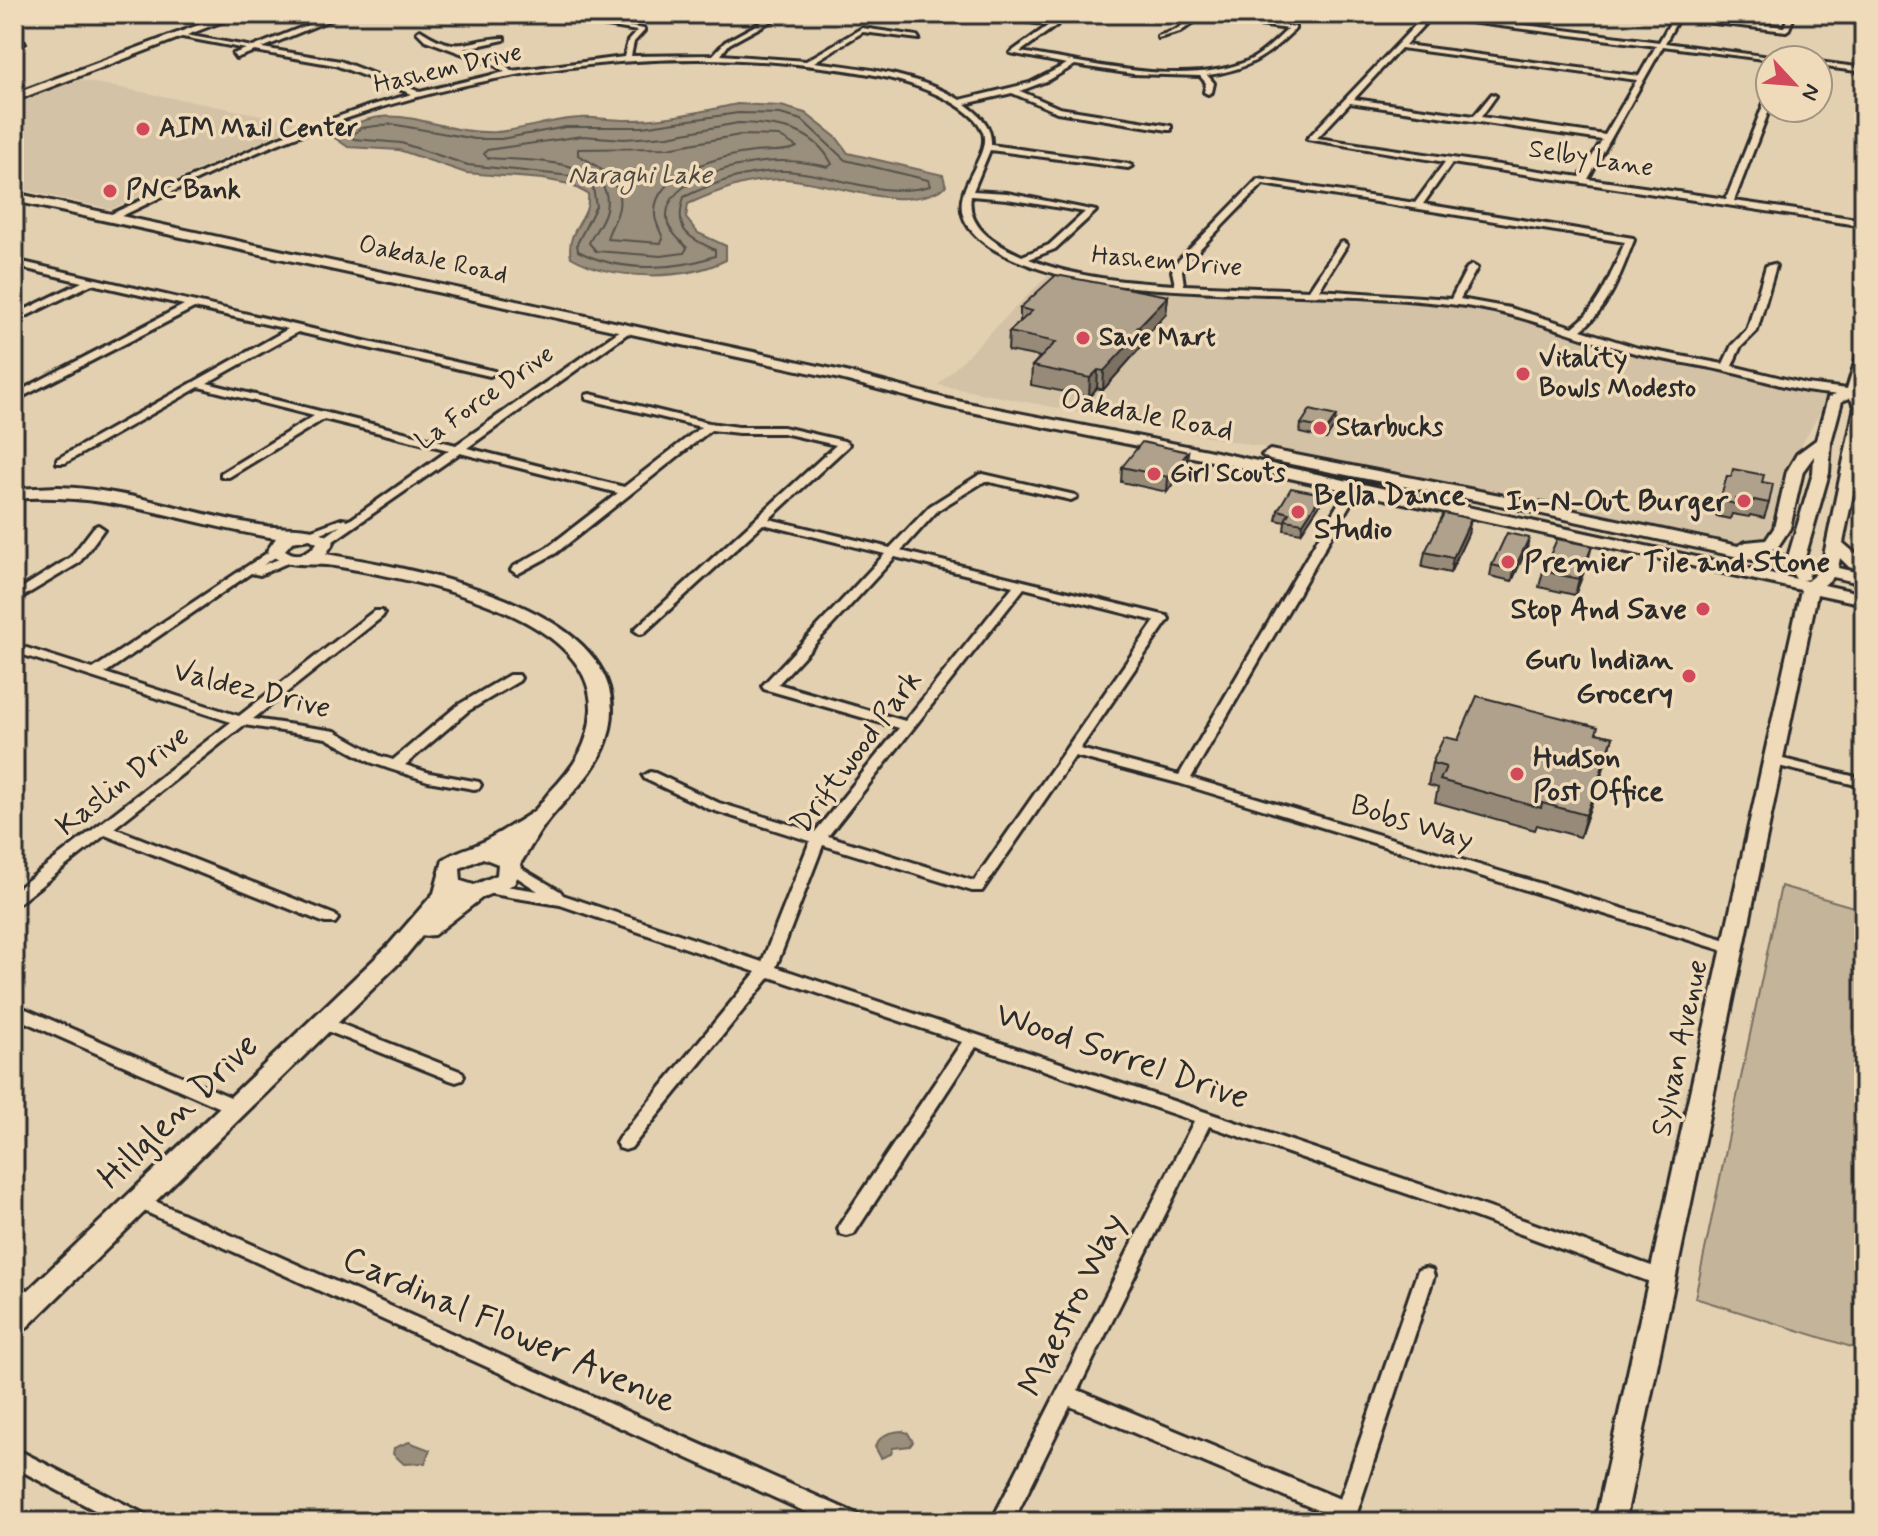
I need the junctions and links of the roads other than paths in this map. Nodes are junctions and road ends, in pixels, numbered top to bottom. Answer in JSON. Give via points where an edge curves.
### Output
{"nodes":[{"id":1,"x":79,"y":14,"type":"edge"},
{"id":2,"x":120,"y":14,"type":"edge"},
{"id":3,"x":237,"y":14,"type":"edge"},
{"id":4,"x":341,"y":14,"type":"edge"},
{"id":5,"x":539,"y":14,"type":"edge"},
{"id":6,"x":982,"y":14,"type":"edge"},
{"id":7,"x":1421,"y":14,"type":"edge"},
{"id":8,"x":1792,"y":14,"type":"edge"},
{"id":9,"x":779,"y":15,"type":"edge"},
{"id":10,"x":1196,"y":15,"type":"edge"},
{"id":11,"x":1429,"y":15,"type":"edge"},
{"id":12,"x":1677,"y":15,"type":"edge"},
{"id":13,"x":420,"y":32,"type":"dead end"},
{"id":14,"x":180,"y":36,"type":"junction"},
{"id":15,"x":1160,"y":37,"type":"dead end"},
{"id":16,"x":917,"y":38,"type":"dead end"},
{"id":17,"x":502,"y":39,"type":"dead end"},
{"id":18,"x":1662,"y":44,"type":"junction"},
{"id":19,"x":1399,"y":46,"type":"junction"},
{"id":20,"x":254,"y":48,"type":"junction"},
{"id":21,"x":453,"y":49,"type":"junction"},
{"id":22,"x":236,"y":56,"type":"dead end"},
{"id":23,"x":1754,"y":56,"type":"edge"},
{"id":24,"x":715,"y":57,"type":"junction"},
{"id":25,"x":627,"y":59,"type":"junction"},
{"id":26,"x":1075,"y":62,"type":"junction"},
{"id":27,"x":807,"y":63,"type":"junction"},
{"id":28,"x":1834,"y":66,"type":"edge"},
{"id":29,"x":1864,"y":70,"type":"edge"},
{"id":30,"x":907,"y":73,"type":"dead end"},
{"id":31,"x":1201,"y":73,"type":"junction"},
{"id":32,"x":511,"y":74,"type":"junction"},
{"id":33,"x":1641,"y":78,"type":"junction"},
{"id":34,"x":892,"y":79,"type":"junction"},
{"id":35,"x":1013,"y":91,"type":"junction"},
{"id":36,"x":1208,"y":92,"type":"dead end"},
{"id":37,"x":422,"y":95,"type":"junction"},
{"id":38,"x":1492,"y":96,"type":"dead end"},
{"id":39,"x":14,"y":98,"type":"edge"},
{"id":40,"x":1348,"y":100,"type":"junction"},
{"id":41,"x":958,"y":103,"type":"junction"},
{"id":42,"x":1476,"y":119,"type":"junction"},
{"id":43,"x":1760,"y":124,"type":"edge"},
{"id":44,"x":1168,"y":128,"type":"dead end"},
{"id":45,"x":1608,"y":138,"type":"junction"},
{"id":46,"x":989,"y":147,"type":"junction"},
{"id":47,"x":1450,"y":160,"type":"junction"},
{"id":48,"x":1128,"y":166,"type":"dead end"},
{"id":49,"x":1583,"y":180,"type":"junction"},
{"id":50,"x":968,"y":193,"type":"junction"},
{"id":51,"x":14,"y":197,"type":"edge"},
{"id":52,"x":1729,"y":202,"type":"junction"},
{"id":53,"x":1417,"y":206,"type":"junction"},
{"id":54,"x":112,"y":217,"type":"junction"},
{"id":55,"x":1864,"y":223,"type":"edge"},
{"id":56,"x":1343,"y":245,"type":"dead end"},
{"id":57,"x":1021,"y":259,"type":"junction"},
{"id":58,"x":14,"y":263,"type":"edge"},
{"id":59,"x":1771,"y":266,"type":"dead end"},
{"id":60,"x":1472,"y":268,"type":"dead end"},
{"id":61,"x":91,"y":281,"type":"junction"},
{"id":62,"x":1180,"y":288,"type":"junction"},
{"id":63,"x":1313,"y":294,"type":"junction"},
{"id":64,"x":1454,"y":302,"type":"junction"},
{"id":65,"x":194,"y":304,"type":"junction"},
{"id":66,"x":14,"y":319,"type":"edge"},
{"id":67,"x":297,"y":328,"type":"junction"},
{"id":68,"x":628,"y":329,"type":"junction"},
{"id":69,"x":1576,"y":329,"type":"junction"},
{"id":70,"x":1864,"y":356,"type":"edge"},
{"id":71,"x":1726,"y":368,"type":"junction"},
{"id":72,"x":490,"y":373,"type":"dead end"},
{"id":73,"x":842,"y":375,"type":"junction"},
{"id":74,"x":199,"y":384,"type":"junction"},
{"id":75,"x":1859,"y":393,"type":"edge"},
{"id":76,"x":590,"y":397,"type":"dead end"},
{"id":77,"x":14,"y":398,"type":"edge"},
{"id":78,"x":946,"y":403,"type":"junction"},
{"id":79,"x":323,"y":415,"type":"junction"},
{"id":80,"x":1095,"y":420,"type":"junction"},
{"id":81,"x":709,"y":426,"type":"junction"},
{"id":82,"x":1823,"y":442,"type":"junction"},
{"id":83,"x":458,"y":449,"type":"junction"},
{"id":84,"x":61,"y":461,"type":"dead end"},
{"id":85,"x":225,"y":475,"type":"dead end"},
{"id":86,"x":1354,"y":487,"type":"junction"},
{"id":87,"x":625,"y":491,"type":"junction"},
{"id":88,"x":14,"y":494,"type":"edge"},
{"id":89,"x":1071,"y":497,"type":"dead end"},
{"id":90,"x":371,"y":510,"type":"junction"},
{"id":91,"x":761,"y":520,"type":"junction"},
{"id":92,"x":239,"y":528,"type":"junction"},
{"id":93,"x":98,"y":529,"type":"dead end"},
{"id":94,"x":303,"y":534,"type":"junction"},
{"id":95,"x":326,"y":544,"type":"junction"},
{"id":96,"x":1835,"y":544,"type":"junction"},
{"id":97,"x":1713,"y":545,"type":"junction"},
{"id":98,"x":281,"y":553,"type":"junction"},
{"id":99,"x":893,"y":553,"type":"junction"},
{"id":100,"x":309,"y":557,"type":"junction"},
{"id":101,"x":362,"y":564,"type":"junction"},
{"id":102,"x":1795,"y":564,"type":"junction"},
{"id":103,"x":1864,"y":567,"type":"edge"},
{"id":104,"x":517,"y":570,"type":"dead end"},
{"id":105,"x":1864,"y":579,"type":"edge"},
{"id":106,"x":1820,"y":580,"type":"junction"},
{"id":107,"x":1021,"y":584,"type":"junction"},
{"id":108,"x":14,"y":598,"type":"edge"},
{"id":109,"x":1864,"y":599,"type":"edge"},
{"id":110,"x":378,"y":614,"type":"dead end"},
{"id":111,"x":640,"y":630,"type":"dead end"},
{"id":112,"x":14,"y":648,"type":"edge"},
{"id":113,"x":94,"y":674,"type":"junction"},
{"id":114,"x":514,"y":678,"type":"dead end"},
{"id":115,"x":242,"y":721,"type":"junction"},
{"id":116,"x":908,"y":726,"type":"junction"},
{"id":117,"x":1073,"y":751,"type":"junction"},
{"id":118,"x":1775,"y":761,"type":"junction"},
{"id":119,"x":395,"y":766,"type":"junction"},
{"id":120,"x":650,"y":776,"type":"dead end"},
{"id":121,"x":1183,"y":780,"type":"junction"},
{"id":122,"x":1864,"y":783,"type":"edge"},
{"id":123,"x":474,"y":785,"type":"dead end"},
{"id":124,"x":543,"y":813,"type":"junction"},
{"id":125,"x":103,"y":829,"type":"junction"},
{"id":126,"x":818,"y":839,"type":"junction"},
{"id":127,"x":483,"y":851,"type":"junction"},
{"id":128,"x":510,"y":865,"type":"junction"},
{"id":129,"x":450,"y":883,"type":"junction"},
{"id":130,"x":484,"y":890,"type":"junction"},
{"id":131,"x":14,"y":899,"type":"edge"},
{"id":132,"x":562,"y":900,"type":"junction"},
{"id":133,"x":330,"y":919,"type":"dead end"},
{"id":134,"x":1734,"y":948,"type":"junction"},
{"id":135,"x":395,"y":953,"type":"junction"},
{"id":136,"x":767,"y":970,"type":"junction"},
{"id":137,"x":14,"y":1010,"type":"edge"},
{"id":138,"x":323,"y":1023,"type":"junction"},
{"id":139,"x":972,"y":1040,"type":"junction"},
{"id":140,"x":456,"y":1076,"type":"dead end"},
{"id":141,"x":236,"y":1107,"type":"junction"},
{"id":142,"x":1204,"y":1118,"type":"junction"},
{"id":143,"x":625,"y":1143,"type":"dead end"},
{"id":144,"x":139,"y":1201,"type":"junction"},
{"id":145,"x":847,"y":1229,"type":"dead end"},
{"id":146,"x":1425,"y":1276,"type":"dead end"},
{"id":147,"x":1661,"y":1278,"type":"junction"},
{"id":148,"x":24,"y":1297,"type":"edge"},
{"id":149,"x":14,"y":1322,"type":"edge"},
{"id":150,"x":1067,"y":1395,"type":"junction"},
{"id":151,"x":14,"y":1457,"type":"edge"},
{"id":152,"x":1344,"y":1517,"type":"edge"},
{"id":153,"x":138,"y":1522,"type":"edge"},
{"id":154,"x":851,"y":1522,"type":"edge"},
{"id":155,"x":1002,"y":1522,"type":"edge"},
{"id":156,"x":1610,"y":1522,"type":"edge"}],
"edges":[{"from":1,"to":2,"type":"street","via":[[106,19]]},
{"from":3,"to":14,"type":"main road"},
{"from":4,"to":20,"type":"street"},
{"from":5,"to":25,"type":"street","via":[[642,30],[631,41]]},
{"from":6,"to":26,"type":"street","via":[[1055,24],[1014,53]]},
{"from":7,"to":11,"type":"street"},
{"from":8,"to":12,"type":"street","via":[[1786,29]]},
{"from":9,"to":24,"type":"street","via":[[727,43]]},
{"from":10,"to":15,"type":"street","via":[[1178,31]]},
{"from":10,"to":31,"type":"street","via":[[1293,28],[1249,63]]},
{"from":11,"to":18,"type":"street"},
{"from":11,"to":19,"type":"street"},
{"from":12,"to":18,"type":"street"},
{"from":13,"to":21,"type":"street"},
{"from":14,"to":20,"type":"street"},
{"from":14,"to":39,"type":"main road"},
{"from":16,"to":27,"type":"street","via":[[862,30]]},
{"from":17,"to":21,"type":"street"},
{"from":18,"to":23,"type":"street"},
{"from":18,"to":33,"type":"street"},
{"from":19,"to":33,"type":"street"},
{"from":19,"to":40,"type":"street"},
{"from":20,"to":22,"type":"street"},
{"from":20,"to":37,"type":"street","via":[[337,63]]},
{"from":21,"to":32,"type":"street","via":[[499,64]]},
{"from":24,"to":25,"type":"street","name":"Hashem Drive"},
{"from":24,"to":27,"type":"street","name":"Hashem Drive"},
{"from":25,"to":32,"type":"street","name":"Hashem Drive"},
{"from":26,"to":31,"type":"street","via":[[1153,73]]},
{"from":26,"to":35,"type":"street","via":[[1043,83]]},
{"from":27,"to":34,"type":"street","name":"Hashem Drive"},
{"from":28,"to":29,"type":"street"},
{"from":30,"to":34,"type":"street"},
{"from":31,"to":36,"type":"street","via":[[1210,83]]},
{"from":32,"to":37,"type":"street","name":"Hashem Drive"},
{"from":33,"to":45,"type":"street"},
{"from":34,"to":41,"type":"street","name":"Hashem Drive"},
{"from":35,"to":41,"type":"street"},
{"from":35,"to":44,"type":"street","via":[[1057,110]]},
{"from":37,"to":54,"type":"street","name":"Hashem Drive","via":[[306,130]]},
{"from":38,"to":42,"type":"street"},
{"from":40,"to":42,"type":"street"},
{"from":40,"to":47,"type":"street","name":"Selby Lane","via":[[1311,139]]},
{"from":41,"to":46,"type":"street","name":"Hashem Drive","via":[[984,125]]},
{"from":42,"to":45,"type":"street"},
{"from":43,"to":52,"type":"street"},
{"from":45,"to":49,"type":"street"},
{"from":46,"to":48,"type":"street"},
{"from":46,"to":50,"type":"street"},
{"from":47,"to":49,"type":"street","name":"Selby Lane"},
{"from":47,"to":53,"type":"street"},
{"from":49,"to":52,"type":"street","name":"Selby Lane"},
{"from":50,"to":57,"type":"street","name":"Hashem Drive","via":[[965,207],[976,231]]},
{"from":50,"to":57,"type":"street","via":[[1092,211],[1052,247]]},
{"from":51,"to":54,"type":"main road","name":"Oakdale Road"},
{"from":52,"to":55,"type":"street","name":"Selby Lane"},
{"from":53,"to":62,"type":"street","via":[[1261,181],[1180,264]]},
{"from":53,"to":69,"type":"street","via":[[1630,240],[1598,309]]},
{"from":54,"to":68,"type":"main road","name":"Oakdale Road"},
{"from":56,"to":63,"type":"street"},
{"from":57,"to":62,"type":"street","name":"Hashem Drive","via":[[1097,280]]},
{"from":58,"to":61,"type":"street"},
{"from":59,"to":71,"type":"street","via":[[1752,331]]},
{"from":60,"to":64,"type":"street"},
{"from":61,"to":65,"type":"street"},
{"from":61,"to":66,"type":"street"},
{"from":62,"to":63,"type":"street","name":"Hashem Drive"},
{"from":63,"to":64,"type":"street","name":"Hashem Drive"},
{"from":64,"to":69,"type":"street","name":"Hashem Drive"},
{"from":65,"to":67,"type":"street"},
{"from":65,"to":77,"type":"street"},
{"from":67,"to":72,"type":"street"},
{"from":67,"to":74,"type":"street"},
{"from":68,"to":73,"type":"main road","name":"Oakdale Road"},
{"from":68,"to":83,"type":"street","name":"La Force Drive"},
{"from":69,"to":71,"type":"street","name":"Hashem Drive","via":[[1638,350]]},
{"from":70,"to":75,"type":"main road","name":"Sylvan Avenue"},
{"from":71,"to":75,"type":"street","name":"Hashem Drive"},
{"from":73,"to":78,"type":"main road","name":"Oakdale Road"},
{"from":73,"to":80,"type":"main road","name":"Oakdale Road"},
{"from":74,"to":79,"type":"street"},
{"from":74,"to":84,"type":"street"},
{"from":75,"to":82,"type":"main road","name":"Sylvan Avenue","via":[[1835,398]]},
{"from":75,"to":96,"type":"main road","name":"Sylvan Avenue","via":[[1863,406]]},
{"from":76,"to":81,"type":"street"},
{"from":78,"to":80,"type":"main road"},
{"from":78,"to":86,"type":"main road","name":"Oakdale Road"},
{"from":79,"to":83,"type":"street"},
{"from":79,"to":85,"type":"street"},
{"from":80,"to":97,"type":"main road","name":"Oakdale Road"},
{"from":81,"to":87,"type":"street"},
{"from":81,"to":91,"type":"street","via":[[783,430],[844,444]]},
{"from":82,"to":97,"type":"main road","via":[[1795,471],[1782,528],[1771,544]]},
{"from":82,"to":102,"type":"main road","name":"Sylvan Avenue","via":[[1821,473]]},
{"from":83,"to":87,"type":"street"},
{"from":83,"to":90,"type":"street","name":"La Force Drive"},
{"from":86,"to":106,"type":"main road","name":"Oakdale Road"},
{"from":86,"to":121,"type":"street"},
{"from":87,"to":104,"type":"street","via":[[552,550]]},
{"from":88,"to":92,"type":"main road","via":[[92,493]]},
{"from":89,"to":99,"type":"street","via":[[983,477],[934,508]]},
{"from":90,"to":94,"type":"street","name":"La Force Drive"},
{"from":90,"to":95,"type":"street","name":"La Force Drive"},
{"from":91,"to":99,"type":"street"},
{"from":91,"to":111,"type":"street"},
{"from":92,"to":94,"type":"main road"},
{"from":92,"to":98,"type":"main road"},
{"from":93,"to":108,"type":"street","via":[[75,560]]},
{"from":94,"to":95,"type":"main road","via":[[320,536]]},
{"from":94,"to":98,"type":"main road","name":"La Force Drive","via":[[286,539]]},
{"from":95,"to":100,"type":"main road","name":"La Force Drive"},
{"from":95,"to":101,"type":"main road","name":"Hillglen Drive"},
{"from":96,"to":103,"type":"main road"},
{"from":96,"to":106,"type":"main road","name":"Sylvan Avenue"},
{"from":97,"to":102,"type":"main road","name":"Oakdale Road"},
{"from":98,"to":100,"type":"main road","name":"La Force Drive"},
{"from":98,"to":113,"type":"street","name":"La Force Drive"},
{"from":99,"to":107,"type":"street"},
{"from":99,"to":116,"type":"street","via":[[769,686]]},
{"from":100,"to":101,"type":"main road","name":"Hillglen Drive"},
{"from":101,"to":124,"type":"main road","name":"Hillglen Drive","via":[[514,608],[548,626],[578,651],[598,687],[600,728],[581,771]]},
{"from":102,"to":106,"type":"main road","name":"Oakdale Road"},
{"from":105,"to":106,"type":"main road","name":"Oakdale Road"},
{"from":106,"to":109,"type":"main road","name":"Oakdale Road"},
{"from":106,"to":118,"type":"main road","name":"Sylvan Avenue"},
{"from":107,"to":116,"type":"street","name":"Driftwood Park"},
{"from":107,"to":117,"type":"street","via":[[1163,619]]},
{"from":110,"to":115,"type":"street","name":"Kaslin Drive"},
{"from":112,"to":113,"type":"street","name":"Valdez Drive"},
{"from":113,"to":115,"type":"street","name":"Valdez Drive"},
{"from":114,"to":119,"type":"street","via":[[463,708]]},
{"from":115,"to":119,"type":"street","name":"Valdez Drive","via":[[330,734]]},
{"from":115,"to":125,"type":"street","name":"Kaslin Drive"},
{"from":116,"to":126,"type":"street","name":"Driftwood Park"},
{"from":117,"to":121,"type":"street","name":"Bobs Way"},
{"from":117,"to":126,"type":"street","via":[[977,887]]},
{"from":118,"to":122,"type":"street"},
{"from":118,"to":134,"type":"main road","name":"Sylvan Avenue"},
{"from":119,"to":123,"type":"street","name":"Valdez Drive"},
{"from":120,"to":126,"type":"street","via":[[714,806]]},
{"from":121,"to":134,"type":"street","name":"Bobs Way"},
{"from":124,"to":127,"type":"main road","name":"Hillglen Drive"},
{"from":124,"to":128,"type":"main road","name":"Hillglen Drive"},
{"from":125,"to":131,"type":"street","name":"Kaslin Drive"},
{"from":125,"to":133,"type":"street"},
{"from":126,"to":136,"type":"street","name":"Driftwood Park"},
{"from":127,"to":128,"type":"main road","via":[[500,854]]},
{"from":127,"to":129,"type":"main road","name":"Hillglen Drive","via":[[451,865]]},
{"from":128,"to":130,"type":"main road","name":"Hillglen Drive","via":[[506,879]]},
{"from":128,"to":132,"type":"street","name":"Wood Sorrel Drive"},
{"from":129,"to":130,"type":"main road"},
{"from":129,"to":135,"type":"main road","name":"Hillglen Drive"},
{"from":130,"to":132,"type":"street","name":"Wood Sorrel Drive"},
{"from":130,"to":135,"type":"main road","name":"Hillglen Drive"},
{"from":132,"to":136,"type":"street","name":"Wood Sorrel Drive"},
{"from":134,"to":147,"type":"main road","name":"Sylvan Avenue"},
{"from":135,"to":138,"type":"main road","name":"Hillglen Drive"},
{"from":136,"to":139,"type":"street","name":"Wood Sorrel Drive"},
{"from":136,"to":143,"type":"street","name":"Driftwood Park"},
{"from":137,"to":141,"type":"street"},
{"from":138,"to":140,"type":"street"},
{"from":138,"to":141,"type":"main road","name":"Hillglen Drive"},
{"from":139,"to":142,"type":"street","name":"Wood Sorrel Drive"},
{"from":139,"to":145,"type":"street"},
{"from":141,"to":144,"type":"main road","name":"Hillglen Drive"},
{"from":142,"to":147,"type":"street","name":"Wood Sorrel Drive"},
{"from":142,"to":150,"type":"street","name":"Maestro Way"},
{"from":144,"to":148,"type":"main road","name":"Hillglen Drive"},
{"from":144,"to":154,"type":"street","name":"Cardinal Flower Avenue"},
{"from":146,"to":152,"type":"street"},
{"from":147,"to":156,"type":"main road","name":"Sylvan Avenue"},
{"from":148,"to":149,"type":"main road","name":"Hillglen Drive"},
{"from":150,"to":152,"type":"street"},
{"from":150,"to":155,"type":"street","name":"Maestro Way"},
{"from":151,"to":153,"type":"street"}]}
